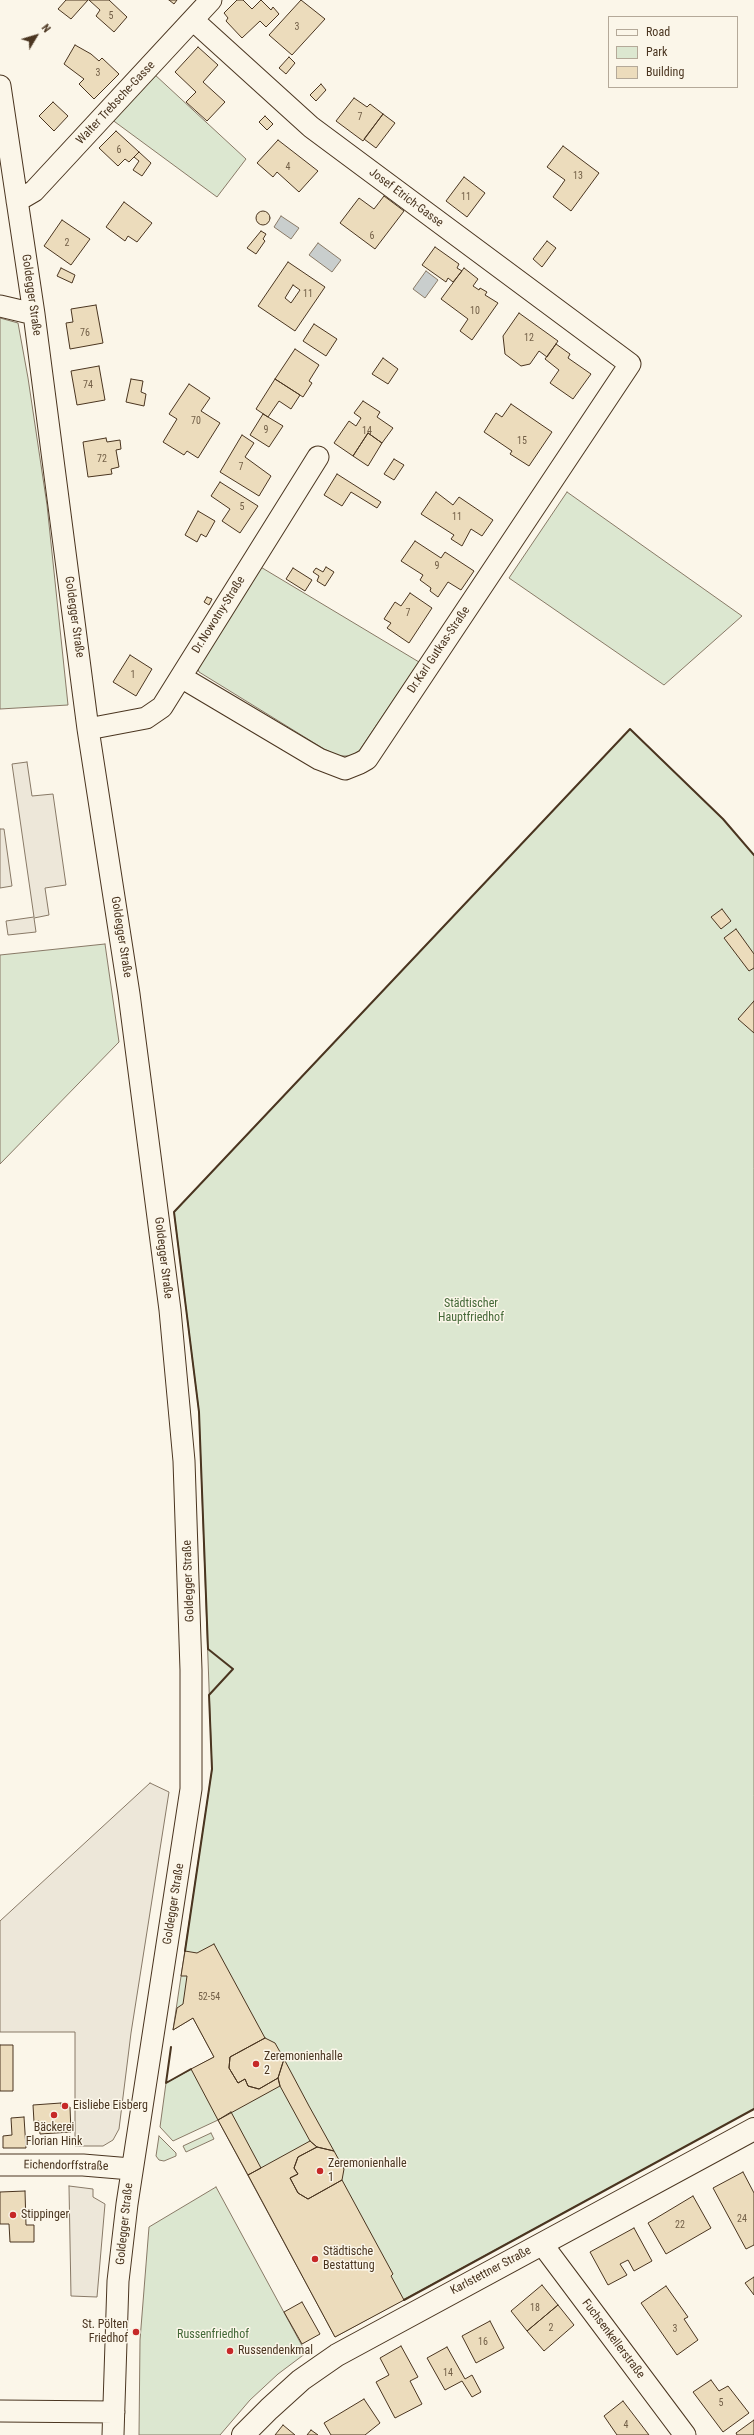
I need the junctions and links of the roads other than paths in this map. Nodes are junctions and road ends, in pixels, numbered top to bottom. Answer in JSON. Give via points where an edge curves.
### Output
{"nodes":[{"id":1,"x":211,"y":0,"type":"edge"},
{"id":2,"x":193,"y":20,"type":"junction"},
{"id":3,"x":0,"y":86,"type":"edge"},
{"id":4,"x":2,"y":114,"type":"edge"},
{"id":5,"x":17,"y":201,"type":"junction"},
{"id":6,"x":0,"y":306,"type":"edge"},
{"id":7,"x":34,"y":314,"type":"junction"},
{"id":8,"x":630,"y":364,"type":"joint"},
{"id":9,"x":318,"y":457,"type":"dead end"},
{"id":10,"x":181,"y":677,"type":"junction"},
{"id":11,"x":88,"y":729,"type":"junction"},
{"id":12,"x":754,"y":2129,"type":"edge"},
{"id":13,"x":0,"y":2165,"type":"edge"},
{"id":14,"x":131,"y":2169,"type":"junction"},
{"id":15,"x":542,"y":2244,"type":"junction"},
{"id":16,"x":0,"y":2411,"type":"edge"},
{"id":17,"x":114,"y":2412,"type":"junction"},
{"id":18,"x":113,"y":2435,"type":"edge"},
{"id":19,"x":244,"y":2435,"type":"edge"},
{"id":20,"x":684,"y":2435,"type":"edge"}],
"edges":[{"from":1,"to":2,"type":"street","name":"Walter Trebsche-Gasse"},
{"from":2,"to":5,"type":"street","name":"Walter Trebsche-Gasse","via":[[34,191]]},
{"from":2,"to":8,"type":"street","name":"Josef Etrich-Gasse","via":[[311,127]]},
{"from":3,"to":4,"type":"street","name":"Goldegger Straße"},
{"from":4,"to":5,"type":"street","name":"Goldegger Straße"},
{"from":5,"to":7,"type":"street","name":"Goldegger Straße"},
{"from":6,"to":7,"type":"street"},
{"from":7,"to":11,"type":"street","name":"Goldegger Straße"},
{"from":8,"to":10,"type":"street","name":"Dr.Karl Gutkas-Straße","via":[[367,759],[345,769],[319,759]]},
{"from":9,"to":10,"type":"street","name":"Dr.Nowotny-Straße"},
{"from":10,"to":11,"type":"street","name":"Dr.Nowotny-Straße","via":[[156,713],[146,718]]},
{"from":11,"to":14,"type":"street","name":"Goldegger Straße","via":[[129,994],[171,1318],[184,1461],[192,1670],[193,1750],[190,1796]]},
{"from":12,"to":15,"type":"main road","name":"Karlstettner Straße"},
{"from":13,"to":14,"type":"street","name":"Eichendorffstraße","via":[[83,2165]]},
{"from":14,"to":17,"type":"street","name":"Goldegger Straße","via":[[118,2281]]},
{"from":15,"to":19,"type":"main road","name":"Karlstettner Straße","via":[[337,2355],[296,2385]]},
{"from":15,"to":20,"type":"street","name":"Fuchsenkellerstraße"},
{"from":16,"to":17,"type":"street"},
{"from":17,"to":18,"type":"street","name":"Goldegger Straße"}]}
